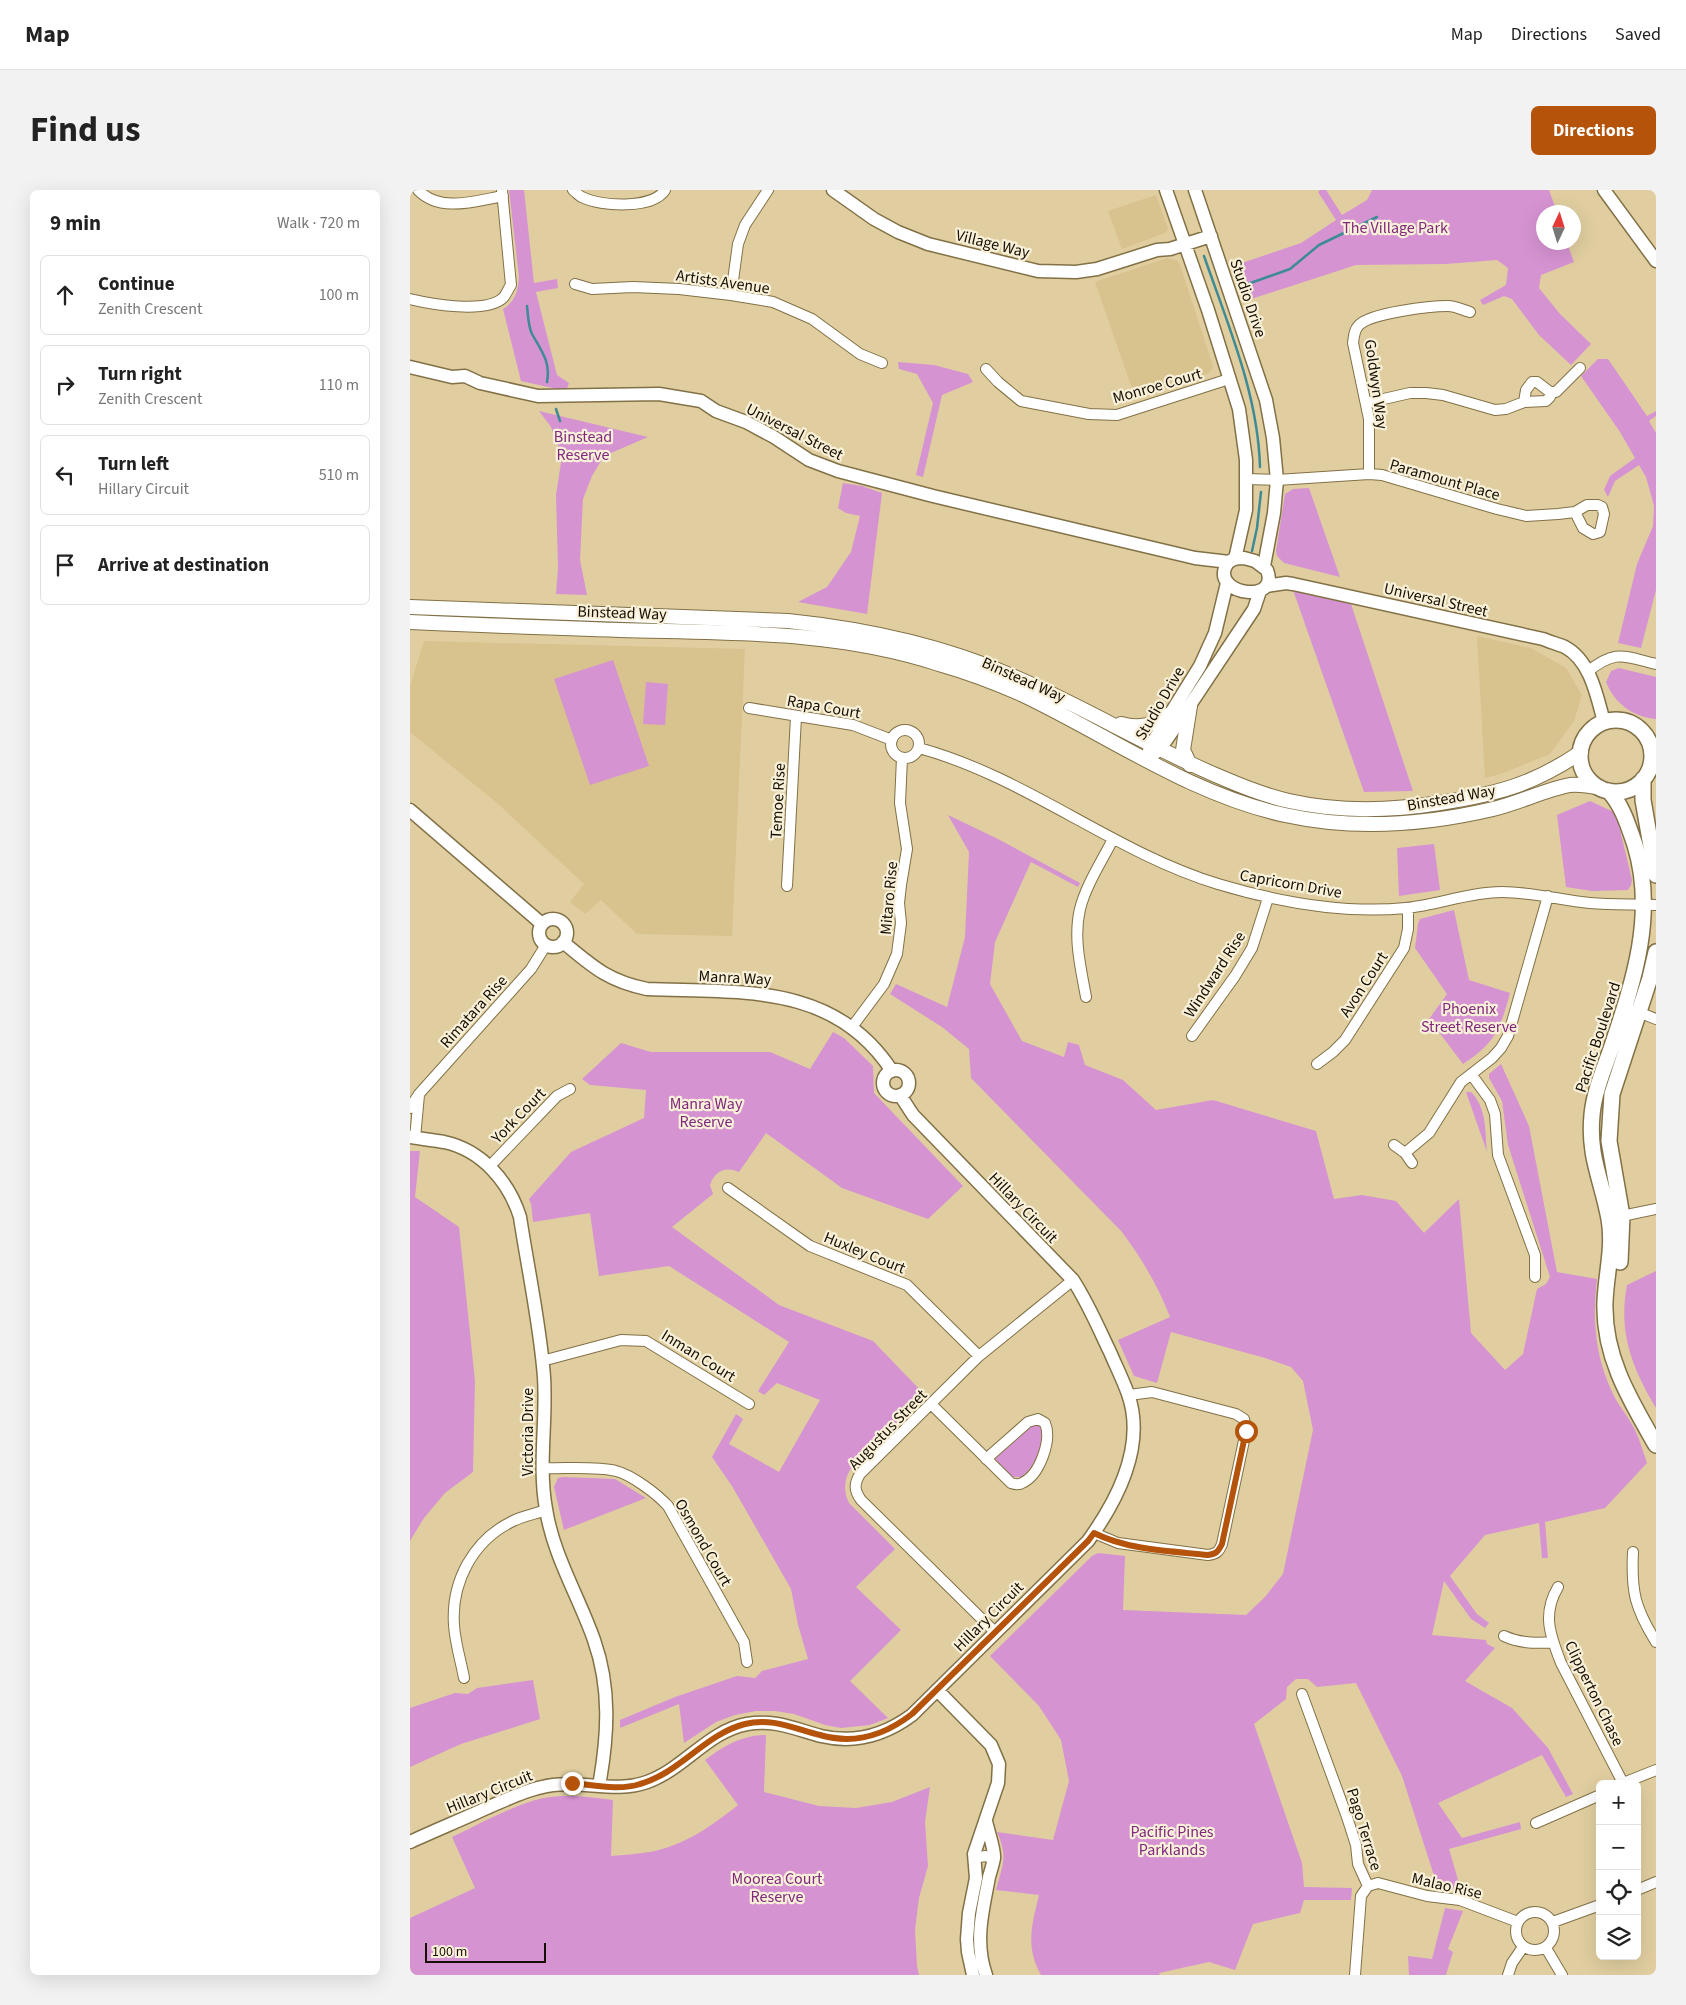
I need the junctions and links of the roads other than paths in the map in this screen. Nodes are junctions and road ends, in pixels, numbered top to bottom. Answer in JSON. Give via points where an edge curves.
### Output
{"nodes":[{"id":1,"x":418,"y":190,"type":"edge"},
{"id":2,"x":573,"y":190,"type":"edge"},
{"id":3,"x":665,"y":190,"type":"edge"},
{"id":4,"x":768,"y":190,"type":"edge"},
{"id":5,"x":833,"y":190,"type":"edge"},
{"id":6,"x":1166,"y":190,"type":"edge"},
{"id":7,"x":1195,"y":190,"type":"edge"},
{"id":8,"x":1604,"y":190,"type":"edge"},
{"id":9,"x":502,"y":193,"type":"edge"},
{"id":10,"x":1210,"y":232,"type":"junction"},
{"id":11,"x":1183,"y":240,"type":"junction"},
{"id":12,"x":1656,"y":261,"type":"edge"},
{"id":13,"x":575,"y":284,"type":"dead end"},
{"id":14,"x":731,"y":295,"type":"junction"},
{"id":15,"x":410,"y":299,"type":"edge"},
{"id":16,"x":1470,"y":312,"type":"dead end"},
{"id":17,"x":882,"y":363,"type":"dead end"},
{"id":18,"x":410,"y":367,"type":"edge"},
{"id":19,"x":986,"y":368,"type":"dead end"},
{"id":20,"x":1580,"y":368,"type":"dead end"},
{"id":21,"x":1229,"y":380,"type":"junction"},
{"id":22,"x":1550,"y":392,"type":"junction"},
{"id":23,"x":1524,"y":402,"type":"junction"},
{"id":24,"x":1366,"y":403,"type":"junction"},
{"id":25,"x":1369,"y":474,"type":"junction"},
{"id":26,"x":1246,"y":479,"type":"junction"},
{"id":27,"x":1277,"y":480,"type":"junction"},
{"id":28,"x":1575,"y":512,"type":"dead end"},
{"id":29,"x":1196,"y":558,"type":"junction"},
{"id":30,"x":1232,"y":560,"type":"junction"},
{"id":31,"x":1264,"y":566,"type":"junction"},
{"id":32,"x":1225,"y":580,"type":"junction"},
{"id":33,"x":1264,"y":588,"type":"junction"},
{"id":34,"x":410,"y":608,"type":"edge"},
{"id":35,"x":410,"y":622,"type":"edge"},
{"id":36,"x":1656,"y":664,"type":"edge"},
{"id":37,"x":1587,"y":672,"type":"junction"},
{"id":38,"x":1190,"y":706,"type":"junction"},
{"id":39,"x":749,"y":708,"type":"dead end"},
{"id":40,"x":1170,"y":714,"type":"junction"},
{"id":41,"x":796,"y":717,"type":"junction"},
{"id":42,"x":1099,"y":718,"type":"junction"},
{"id":43,"x":1604,"y":722,"type":"junction"},
{"id":44,"x":1635,"y":725,"type":"junction"},
{"id":45,"x":1656,"y":732,"type":"edge"},
{"id":46,"x":892,"y":740,"type":"junction"},
{"id":47,"x":1155,"y":747,"type":"junction"},
{"id":48,"x":919,"y":748,"type":"junction"},
{"id":49,"x":1580,"y":752,"type":"junction"},
{"id":50,"x":902,"y":758,"type":"junction"},
{"id":51,"x":1147,"y":760,"type":"junction"},
{"id":52,"x":1190,"y":765,"type":"junction"},
{"id":53,"x":1650,"y":770,"type":"edge"},
{"id":54,"x":1605,"y":789,"type":"junction"},
{"id":55,"x":410,"y":810,"type":"edge"},
{"id":56,"x":1113,"y":839,"type":"junction"},
{"id":57,"x":1656,"y":875,"type":"edge"},
{"id":58,"x":787,"y":886,"type":"dead end"},
{"id":59,"x":1548,"y":896,"type":"junction"},
{"id":60,"x":1268,"y":898,"type":"junction"},
{"id":61,"x":1650,"y":904,"type":"edge"},
{"id":62,"x":1408,"y":908,"type":"junction"},
{"id":63,"x":542,"y":924,"type":"junction"},
{"id":64,"x":563,"y":942,"type":"junction"},
{"id":65,"x":546,"y":945,"type":"junction"},
{"id":66,"x":1656,"y":952,"type":"edge"},
{"id":67,"x":1086,"y":997,"type":"dead end"},
{"id":68,"x":1632,"y":1010,"type":"junction"},
{"id":69,"x":1656,"y":1019,"type":"edge"},
{"id":70,"x":852,"y":1027,"type":"junction"},
{"id":71,"x":1192,"y":1036,"type":"dead end"},
{"id":72,"x":1317,"y":1064,"type":"dead end"},
{"id":73,"x":892,"y":1071,"type":"junction"},
{"id":74,"x":1471,"y":1074,"type":"junction"},
{"id":75,"x":570,"y":1089,"type":"dead end"},
{"id":76,"x":419,"y":1094,"type":"junction"},
{"id":77,"x":900,"y":1095,"type":"junction"},
{"id":78,"x":410,"y":1108,"type":"edge"},
{"id":79,"x":412,"y":1137,"type":"edge"},
{"id":80,"x":1394,"y":1145,"type":"dead end"},
{"id":81,"x":1406,"y":1153,"type":"junction"},
{"id":82,"x":1412,"y":1163,"type":"dead end"},
{"id":83,"x":490,"y":1166,"type":"junction"},
{"id":84,"x":728,"y":1188,"type":"dead end"},
{"id":85,"x":1656,"y":1209,"type":"edge"},
{"id":86,"x":1615,"y":1218,"type":"junction"},
{"id":87,"x":1535,"y":1278,"type":"dead end"},
{"id":88,"x":1073,"y":1280,"type":"junction"},
{"id":89,"x":979,"y":1356,"type":"junction"},
{"id":90,"x":542,"y":1361,"type":"junction"},
{"id":91,"x":1129,"y":1395,"type":"junction"},
{"id":92,"x":749,"y":1404,"type":"dead end"},
{"id":93,"x":931,"y":1404,"type":"junction"},
{"id":94,"x":1656,"y":1426,"type":"edge"},
{"id":95,"x":1656,"y":1445,"type":"edge"},
{"id":96,"x":986,"y":1459,"type":"junction"},
{"id":97,"x":542,"y":1468,"type":"junction"},
{"id":98,"x":546,"y":1510,"type":"junction"},
{"id":99,"x":1094,"y":1533,"type":"junction"},
{"id":100,"x":1634,"y":1552,"type":"dead end"},
{"id":101,"x":1558,"y":1587,"type":"dead end"},
{"id":102,"x":995,"y":1632,"type":"junction"},
{"id":103,"x":1504,"y":1636,"type":"dead end"},
{"id":104,"x":1553,"y":1642,"type":"junction"},
{"id":105,"x":1656,"y":1642,"type":"edge"},
{"id":106,"x":746,"y":1662,"type":"dead end"},
{"id":107,"x":464,"y":1678,"type":"dead end"},
{"id":108,"x":937,"y":1690,"type":"junction"},
{"id":109,"x":1302,"y":1694,"type":"dead end"},
{"id":110,"x":1656,"y":1770,"type":"edge"},
{"id":111,"x":1620,"y":1780,"type":"edge"},
{"id":112,"x":1630,"y":1780,"type":"edge"},
{"id":113,"x":599,"y":1786,"type":"junction"},
{"id":114,"x":1596,"y":1797,"type":"edge"},
{"id":115,"x":986,"y":1820,"type":"junction"},
{"id":116,"x":1536,"y":1823,"type":"dead end"},
{"id":117,"x":410,"y":1842,"type":"edge"},
{"id":118,"x":974,"y":1858,"type":"junction"},
{"id":119,"x":994,"y":1858,"type":"junction"},
{"id":120,"x":1656,"y":1882,"type":"edge"},
{"id":121,"x":1368,"y":1886,"type":"junction"},
{"id":122,"x":1641,"y":1888,"type":"edge"},
{"id":123,"x":1596,"y":1907,"type":"edge"},
{"id":124,"x":1518,"y":1922,"type":"junction"},
{"id":125,"x":1553,"y":1922,"type":"junction"},
{"id":126,"x":1523,"y":1947,"type":"junction"},
{"id":127,"x":1546,"y":1948,"type":"junction"},
{"id":128,"x":973,"y":1975,"type":"edge"},
{"id":129,"x":986,"y":1975,"type":"edge"},
{"id":130,"x":1355,"y":1975,"type":"edge"},
{"id":131,"x":1508,"y":1975,"type":"edge"},
{"id":132,"x":1562,"y":1975,"type":"edge"}],
"edges":[{"from":1,"to":9,"type":"street","via":[[439,203],[450,204]]},
{"from":2,"to":3,"type":"street","via":[[583,198],[622,206],[655,200]]},
{"from":4,"to":14,"type":"street","via":[[745,225],[738,244]]},
{"from":5,"to":11,"type":"street","name":"Village Way","via":[[874,219],[913,238],[1024,268],[1076,272],[1170,249]]},
{"from":6,"to":11,"type":"street"},
{"from":7,"to":10,"type":"street","name":"Studio Drive"},
{"from":8,"to":12,"type":"street"},
{"from":9,"to":15,"type":"street","via":[[511,285],[504,298],[464,307]]},
{"from":10,"to":11,"type":"street","name":"Village Way"},
{"from":10,"to":27,"type":"street","name":"Studio Drive","via":[[1266,400]]},
{"from":11,"to":21,"type":"street"},
{"from":13,"to":14,"type":"street","name":"Artists Avenue","via":[[592,289],[679,289]]},
{"from":14,"to":17,"type":"street","name":"Artists Avenue","via":[[773,302],[812,319],[860,354]]},
{"from":16,"to":24,"type":"street","name":"Goldwyn Way","via":[[1450,306],[1411,309],[1367,319],[1358,325],[1353,343]]},
{"from":18,"to":29,"type":"street","name":"Universal Street","via":[[452,377],[465,376],[480,384],[538,396],[659,394],[701,402],[774,437],[809,460],[838,471]]},
{"from":19,"to":21,"type":"street","name":"Monroe Court","via":[[1021,401],[1089,414],[1118,415]]},
{"from":20,"to":22,"type":"street","via":[[1556,392]]},
{"from":21,"to":26,"type":"street","via":[[1239,409]]},
{"from":22,"to":23,"type":"street","via":[[1546,401]]},
{"from":22,"to":23,"type":"street","via":[[1532,382],[1526,390]]},
{"from":23,"to":24,"type":"street","via":[[1495,410],[1426,393]]},
{"from":24,"to":25,"type":"street","name":"Goldwyn Way"},
{"from":25,"to":27,"type":"street","name":"Paramount Place"},
{"from":25,"to":28,"type":"street","name":"Paramount Place","via":[[1382,475],[1513,514],[1543,516]]},
{"from":26,"to":27,"type":"street","name":"Paramount Place"},
{"from":26,"to":30,"type":"street","via":[[1246,510]]},
{"from":27,"to":31,"type":"street","name":"Studio Drive"},
{"from":29,"to":30,"type":"street","name":"Universal Street"},
{"from":29,"to":32,"type":"street","name":"Universal Street"},
{"from":30,"to":31,"type":"street","via":[[1249,559]]},
{"from":30,"to":32,"type":"street","via":[[1224,571]]},
{"from":31,"to":33,"type":"street","via":[[1269,577]]},
{"from":32,"to":33,"type":"street","via":[[1233,588],[1245,592]]},
{"from":32,"to":40,"type":"street","name":"Studio Drive","via":[[1215,633],[1200,666]]},
{"from":33,"to":37,"type":"street","name":"Universal Street","via":[[1294,584],[1542,639],[1565,648]]},
{"from":33,"to":38,"type":"street","name":"Studio Drive","via":[[1254,609]]},
{"from":34,"to":42,"type":"main road","name":"Binstead Way","via":[[824,624],[891,637],[968,659],[1011,675]]},
{"from":35,"to":51,"type":"main road","name":"Binstead Way","via":[[782,635],[837,640],[937,663],[1012,690]]},
{"from":36,"to":37,"type":"street","via":[[1618,655],[1600,661]]},
{"from":37,"to":43,"type":"street","name":"Universal Street"},
{"from":38,"to":47,"type":"street","name":"Studio Drive"},
{"from":38,"to":52,"type":"main road","via":[[1183,750]]},
{"from":39,"to":41,"type":"street","name":"Rapa Court"},
{"from":40,"to":42,"type":"main road","via":[[1140,728]]},
{"from":40,"to":47,"type":"street","name":"Studio Drive"},
{"from":41,"to":46,"type":"street","name":"Rapa Court","via":[[853,725]]},
{"from":41,"to":58,"type":"street","name":"Temoe Rise"},
{"from":42,"to":47,"type":"main road","name":"Binstead Way"},
{"from":43,"to":44,"type":"main road","via":[[1620,720]]},
{"from":43,"to":49,"type":"main road","via":[[1588,734]]},
{"from":44,"to":45,"type":"main road"},
{"from":44,"to":53,"type":"main road","via":[[1650,744]]},
{"from":46,"to":48,"type":"street","via":[[898,732],[907,730],[917,736]]},
{"from":46,"to":50,"type":"street","via":[[892,750]]},
{"from":47,"to":51,"type":"street","name":"Studio Drive"},
{"from":47,"to":52,"type":"main road","name":"Binstead Way"},
{"from":48,"to":50,"type":"street","via":[[913,756]]},
{"from":48,"to":56,"type":"street","name":"Capricorn Drive","via":[[954,758],[1010,783]]},
{"from":49,"to":52,"type":"main road","name":"Binstead Way","via":[[1546,774],[1505,789],[1468,799],[1374,810],[1288,801]]},
{"from":49,"to":54,"type":"main road","via":[[1585,773],[1592,782]]},
{"from":50,"to":70,"type":"street","name":"Mitaro Rise","via":[[900,802],[907,849],[899,903],[901,923],[897,954],[884,984]]},
{"from":51,"to":54,"type":"main road","name":"Binstead Way","via":[[1246,804],[1285,815],[1335,822],[1426,822],[1495,809],[1571,785]]},
{"from":53,"to":54,"type":"main road","via":[[1628,790]]},
{"from":53,"to":57,"type":"main road","via":[[1643,800]]},
{"from":54,"to":61,"type":"main road","name":"Pacific Boulevard","via":[[1624,812]]},
{"from":55,"to":63,"type":"street"},
{"from":56,"to":60,"type":"street","name":"Capricorn Drive","via":[[1190,875]]},
{"from":56,"to":67,"type":"street","via":[[1085,896],[1078,922],[1078,947]]},
{"from":59,"to":61,"type":"street","name":"Capricorn Drive","via":[[1589,903]]},
{"from":59,"to":62,"type":"street","name":"Capricorn Drive","via":[[1487,892]]},
{"from":59,"to":74,"type":"street","via":[[1508,1036],[1492,1058]]},
{"from":60,"to":62,"type":"street","name":"Capricorn Drive","via":[[1351,909]]},
{"from":60,"to":71,"type":"street","name":"Windward Rise","via":[[1252,948]]},
{"from":61,"to":68,"type":"main road","name":"Pacific Boulevard"},
{"from":62,"to":72,"type":"street","name":"Avon Court","via":[[1407,940],[1400,956],[1344,1040]]},
{"from":63,"to":64,"type":"street","via":[[550,919],[563,924],[566,931]]},
{"from":63,"to":65,"type":"street","via":[[539,935]]},
{"from":64,"to":65,"type":"street","via":[[555,946]]},
{"from":64,"to":70,"type":"street","name":"Manra Way","via":[[598,972],[629,985],[647,989],[770,994],[814,1006]]},
{"from":65,"to":76,"type":"street","name":"Rimatara Rise","via":[[531,969]]},
{"from":66,"to":68,"type":"main road","name":"Pacific Boulevard"},
{"from":68,"to":69,"type":"street"},
{"from":68,"to":86,"type":"main road","name":"Pacific Boulevard","via":[[1596,1093],[1591,1126],[1592,1149]]},
{"from":70,"to":73,"type":"street","name":"Manra Way","via":[[875,1046]]},
{"from":73,"to":77,"type":"street","via":[[904,1074],[908,1081],[906,1090]]},
{"from":73,"to":77,"type":"street","via":[[884,1077],[884,1087],[890,1094]]},
{"from":74,"to":81,"type":"street","via":[[1461,1082],[1429,1133]]},
{"from":74,"to":87,"type":"street","via":[[1490,1100],[1495,1114],[1498,1155],[1535,1255]]},
{"from":75,"to":83,"type":"street","name":"York Court","via":[[556,1096]]},
{"from":76,"to":78,"type":"street","name":"Rimatara Rise"},
{"from":76,"to":79,"type":"street"},
{"from":77,"to":88,"type":"street","name":"Hillary Circuit","via":[[913,1115]]},
{"from":79,"to":83,"type":"street","name":"Victoria Drive","via":[[446,1142],[468,1151]]},
{"from":80,"to":81,"type":"street"},
{"from":81,"to":82,"type":"street"},
{"from":83,"to":90,"type":"street","name":"Victoria Drive","via":[[506,1186],[520,1217]]},
{"from":84,"to":89,"type":"street","name":"Huxley Court","via":[[810,1246],[907,1285]]},
{"from":85,"to":86,"type":"street"},
{"from":86,"to":94,"type":"main road","name":"Pacific Boulevard","via":[[1620,1264],[1613,1302],[1615,1337],[1622,1365]]},
{"from":86,"to":95,"type":"main road","name":"Pacific Boulevard","via":[[1605,1300],[1607,1336],[1623,1387]]},
{"from":88,"to":89,"type":"street","name":"Augustus Street"},
{"from":88,"to":91,"type":"street","name":"Hillary Circuit","via":[[1088,1304]]},
{"from":89,"to":93,"type":"street","name":"Augustus Street"},
{"from":90,"to":92,"type":"street","name":"Inman Court","via":[[622,1340],[646,1341]]},
{"from":90,"to":97,"type":"street","name":"Victoria Drive"},
{"from":91,"to":99,"type":"street","name":"Hillary Circuit","via":[[1133,1435],[1128,1463],[1115,1497]]},
{"from":91,"to":99,"type":"street","via":[[1152,1392],[1236,1414],[1244,1420],[1246,1431],[1222,1544],[1219,1551],[1208,1555],[1118,1543]]},
{"from":93,"to":96,"type":"street"},
{"from":93,"to":102,"type":"street","name":"Augustus Street","via":[[860,1474],[856,1494]]},
{"from":96,"to":96,"type":"street","via":[[1028,1422],[1038,1419],[1045,1423],[1048,1430],[1046,1452],[1029,1478],[1021,1484],[1010,1484]]},
{"from":97,"to":98,"type":"street","name":"Victoria Drive"},
{"from":97,"to":106,"type":"street","name":"Osmond Court","via":[[614,1470],[663,1500],[744,1642]]},
{"from":98,"to":107,"type":"street","via":[[514,1520],[497,1531],[479,1547],[467,1564],[457,1587],[454,1605],[454,1627]]},
{"from":98,"to":113,"type":"street","name":"Victoria Drive","via":[[562,1562],[594,1641],[605,1685],[607,1724]]},
{"from":99,"to":102,"type":"street","name":"Hillary Circuit"},
{"from":100,"to":105,"type":"street","via":[[1634,1595],[1639,1612]]},
{"from":101,"to":104,"type":"street","name":"Clipperton Chase","via":[[1548,1613]]},
{"from":102,"to":108,"type":"street","name":"Hillary Circuit"},
{"from":103,"to":104,"type":"street","via":[[1516,1642]]},
{"from":104,"to":111,"type":"street","name":"Clipperton Chase"},
{"from":108,"to":113,"type":"street","name":"Hillary Circuit","via":[[907,1719],[875,1736],[838,1739],[779,1723],[746,1724],[714,1738],[653,1780],[625,1787]]},
{"from":108,"to":115,"type":"street","via":[[991,1745],[995,1754],[998,1783]]},
{"from":109,"to":121,"type":"street","name":"Pago Terrace","via":[[1347,1817],[1358,1864]]},
{"from":110,"to":112,"type":"street"},
{"from":113,"to":117,"type":"street","name":"Hillary Circuit","via":[[572,1783],[529,1790]]},
{"from":114,"to":116,"type":"street"},
{"from":115,"to":118,"type":"street"},
{"from":115,"to":119,"type":"street"},
{"from":118,"to":119,"type":"street"},
{"from":118,"to":128,"type":"street","via":[[976,1878],[967,1940]]},
{"from":119,"to":129,"type":"street","via":[[981,1912],[980,1951]]},
{"from":120,"to":122,"type":"street"},
{"from":121,"to":124,"type":"street","name":"Malao Rise","via":[[1378,1883],[1427,1896],[1460,1900]]},
{"from":121,"to":130,"type":"street","name":"Pago Terrace","via":[[1361,1896]]},
{"from":123,"to":125,"type":"street"},
{"from":124,"to":125,"type":"street","via":[[1523,1916],[1536,1912]]},
{"from":124,"to":126,"type":"street","via":[[1516,1935]]},
{"from":125,"to":127,"type":"street","via":[[1554,1937]]},
{"from":126,"to":127,"type":"street","via":[[1534,1951]]},
{"from":126,"to":131,"type":"street"},
{"from":127,"to":132,"type":"street"}]}
